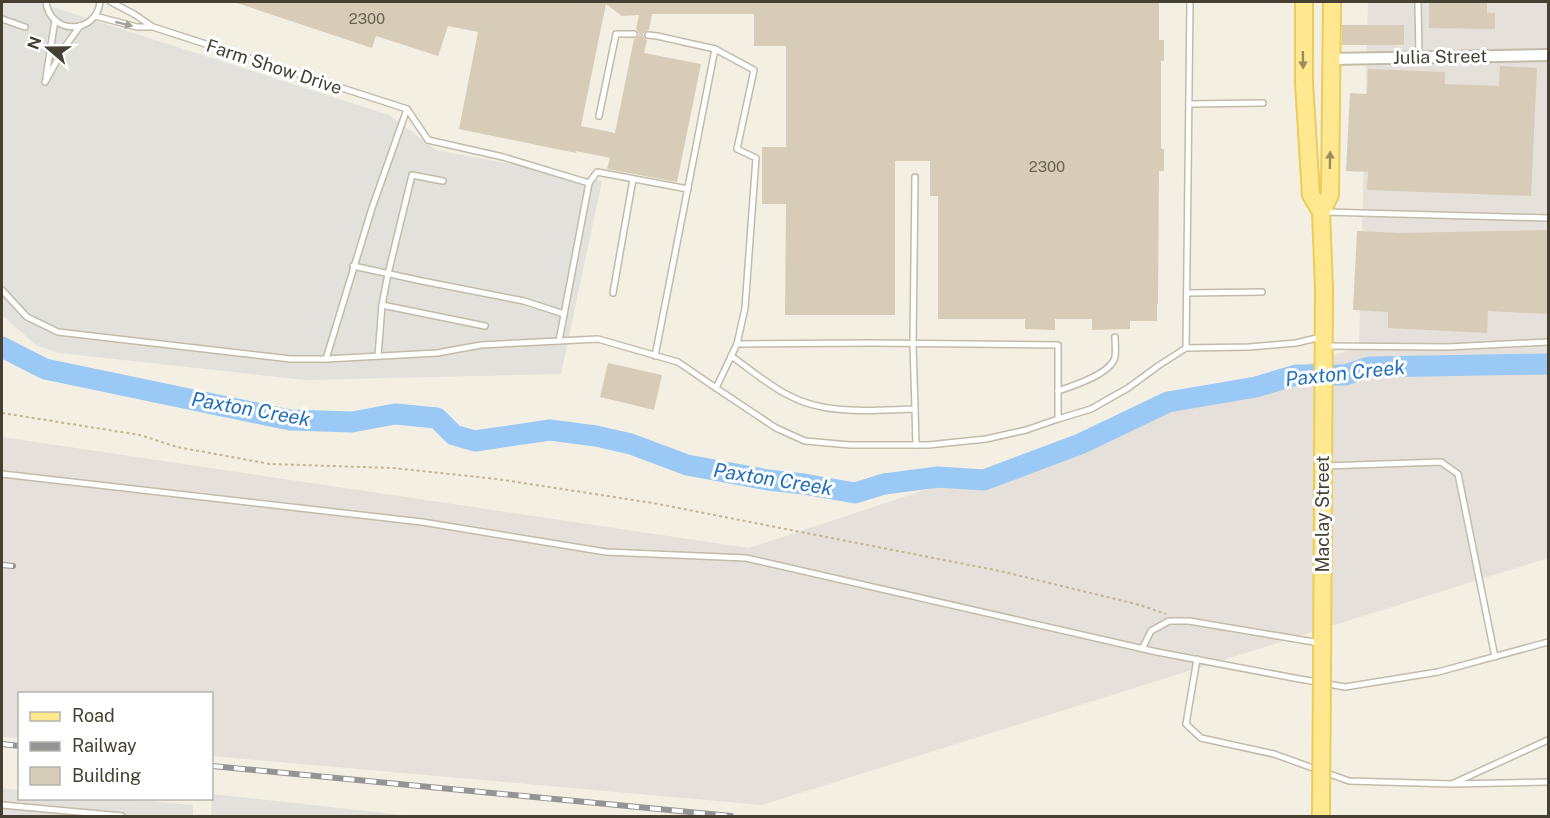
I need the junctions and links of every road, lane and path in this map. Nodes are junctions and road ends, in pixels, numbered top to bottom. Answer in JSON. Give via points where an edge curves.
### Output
{"nodes":[{"id":1,"x":100,"y":2,"type":"edge"},
{"id":2,"x":111,"y":2,"type":"edge"},
{"id":3,"x":1190,"y":2,"type":"edge"},
{"id":4,"x":1304,"y":2,"type":"edge"},
{"id":5,"x":1332,"y":2,"type":"edge"},
{"id":6,"x":1418,"y":2,"type":"edge"},
{"id":7,"x":45,"y":3,"type":"edge"},
{"id":8,"x":95,"y":16,"type":"junction"},
{"id":9,"x":2,"y":18,"type":"edge"},
{"id":10,"x":55,"y":20,"type":"junction"},
{"id":11,"x":81,"y":26,"type":"junction"},
{"id":12,"x":25,"y":27,"type":"dead end"},
{"id":13,"x":153,"y":27,"type":"junction"},
{"id":14,"x":634,"y":34,"type":"dead end"},
{"id":15,"x":648,"y":35,"type":"dead end"},
{"id":16,"x":715,"y":49,"type":"junction"},
{"id":17,"x":1548,"y":56,"type":"edge"},
{"id":18,"x":1419,"y":58,"type":"junction"},
{"id":19,"x":1331,"y":59,"type":"junction"},
{"id":20,"x":1263,"y":103,"type":"dead end"},
{"id":21,"x":1189,"y":104,"type":"junction"},
{"id":22,"x":406,"y":109,"type":"junction"},
{"id":23,"x":599,"y":116,"type":"dead end"},
{"id":24,"x":915,"y":177,"type":"dead end"},
{"id":25,"x":633,"y":179,"type":"junction"},
{"id":26,"x":443,"y":181,"type":"dead end"},
{"id":27,"x":589,"y":183,"type":"junction"},
{"id":28,"x":688,"y":189,"type":"junction"},
{"id":29,"x":1321,"y":212,"type":"junction"},
{"id":30,"x":1548,"y":218,"type":"edge"},
{"id":31,"x":353,"y":266,"type":"junction"},
{"id":32,"x":388,"y":274,"type":"junction"},
{"id":33,"x":2,"y":290,"type":"edge"},
{"id":34,"x":1262,"y":292,"type":"dead end"},
{"id":35,"x":614,"y":293,"type":"dead end"},
{"id":36,"x":1187,"y":293,"type":"junction"},
{"id":37,"x":382,"y":305,"type":"junction"},
{"id":38,"x":564,"y":314,"type":"junction"},
{"id":39,"x":484,"y":326,"type":"dead end"},
{"id":40,"x":1115,"y":337,"type":"dead end"},
{"id":41,"x":559,"y":341,"type":"junction"},
{"id":42,"x":1324,"y":341,"type":"junction"},
{"id":43,"x":1548,"y":342,"type":"edge"},
{"id":44,"x":737,"y":344,"type":"junction"},
{"id":45,"x":913,"y":344,"type":"junction"},
{"id":46,"x":1186,"y":348,"type":"junction"},
{"id":47,"x":378,"y":356,"type":"junction"},
{"id":48,"x":655,"y":356,"type":"junction"},
{"id":49,"x":731,"y":356,"type":"junction"},
{"id":50,"x":326,"y":359,"type":"junction"},
{"id":51,"x":716,"y":388,"type":"junction"},
{"id":52,"x":1058,"y":391,"type":"junction"},
{"id":53,"x":915,"y":409,"type":"junction"},
{"id":54,"x":2,"y":413,"type":"edge"},
{"id":55,"x":1058,"y":419,"type":"junction"},
{"id":56,"x":916,"y":445,"type":"junction"},
{"id":57,"x":1323,"y":465,"type":"junction"},
{"id":58,"x":2,"y":474,"type":"edge"},
{"id":59,"x":1189,"y":621,"type":"junction"},
{"id":60,"x":1548,"y":642,"type":"edge"},
{"id":61,"x":1322,"y":644,"type":"junction"},
{"id":62,"x":1142,"y":648,"type":"junction"},
{"id":63,"x":1495,"y":657,"type":"junction"},
{"id":64,"x":1197,"y":660,"type":"junction"},
{"id":65,"x":1548,"y":740,"type":"edge"},
{"id":66,"x":1548,"y":782,"type":"edge"},
{"id":67,"x":1452,"y":784,"type":"junction"},
{"id":68,"x":2,"y":805,"type":"edge"},
{"id":69,"x":79,"y":814,"type":"edge"},
{"id":70,"x":122,"y":816,"type":"edge"},
{"id":71,"x":1321,"y":816,"type":"edge"}],
"edges":[{"from":1,"to":8,"type":"lane"},
{"from":2,"to":13,"type":"lane"},
{"from":3,"to":21,"type":"lane"},
{"from":4,"to":29,"type":"main road","name":"Maclay Street","one_way":true,"via":[[1311,195]]},
{"from":5,"to":19,"type":"main road","name":"Maclay Street"},
{"from":6,"to":18,"type":"lane"},
{"from":7,"to":10,"type":"lane"},
{"from":8,"to":11,"type":"lane"},
{"from":8,"to":13,"type":"lane","one_way":true},
{"from":9,"to":12,"type":"lane"},
{"from":10,"to":11,"type":"lane","via":[[71,27]]},
{"from":10,"to":11,"type":"lane","via":[[45,82]]},
{"from":13,"to":22,"type":"lane","name":"Farm Show Drive"},
{"from":14,"to":23,"type":"lane","via":[[616,34]]},
{"from":15,"to":16,"type":"lane"},
{"from":16,"to":28,"type":"lane"},
{"from":16,"to":44,"type":"lane","via":[[754,70],[737,149],[756,158],[745,308]]},
{"from":17,"to":18,"type":"street","name":"Julia Street"},
{"from":18,"to":19,"type":"street","name":"Julia Street"},
{"from":29,"to":19,"type":"main road","name":"Maclay Street","one_way":true,"via":[[1330,195]]},
{"from":20,"to":21,"type":"lane"},
{"from":21,"to":36,"type":"lane"},
{"from":22,"to":27,"type":"lane","via":[[428,140]]},
{"from":22,"to":31,"type":"lane"},
{"from":24,"to":45,"type":"lane"},
{"from":25,"to":27,"type":"lane","via":[[597,172]]},
{"from":25,"to":28,"type":"lane"},
{"from":25,"to":35,"type":"lane"},
{"from":26,"to":32,"type":"lane","via":[[412,175]]},
{"from":27,"to":38,"type":"lane"},
{"from":28,"to":48,"type":"lane"},
{"from":29,"to":30,"type":"lane"},
{"from":29,"to":42,"type":"main road","name":"Maclay Street"},
{"from":31,"to":32,"type":"lane"},
{"from":31,"to":50,"type":"lane"},
{"from":32,"to":37,"type":"lane"},
{"from":32,"to":38,"type":"lane","via":[[524,300]]},
{"from":33,"to":50,"type":"lane","via":[[27,317],[58,332],[291,359]]},
{"from":34,"to":36,"type":"lane"},
{"from":36,"to":46,"type":"lane"},
{"from":37,"to":39,"type":"lane"},
{"from":37,"to":47,"type":"lane"},
{"from":38,"to":41,"type":"lane"},
{"from":40,"to":52,"type":"lane","via":[[1115,359],[1110,365],[1090,380]]},
{"from":41,"to":47,"type":"lane"},
{"from":41,"to":48,"type":"lane","via":[[598,339]]},
{"from":42,"to":43,"type":"lane","via":[[1448,347]]},
{"from":42,"to":46,"type":"lane"},
{"from":42,"to":57,"type":"main road","name":"Maclay Street"},
{"from":44,"to":45,"type":"lane"},
{"from":44,"to":49,"type":"lane"},
{"from":45,"to":52,"type":"lane","via":[[1058,345]]},
{"from":45,"to":53,"type":"lane"},
{"from":46,"to":55,"type":"lane","via":[[1091,409]]},
{"from":47,"to":50,"type":"lane"},
{"from":48,"to":51,"type":"lane","via":[[678,362]]},
{"from":49,"to":51,"type":"lane"},
{"from":49,"to":53,"type":"lane","via":[[789,396],[816,406],[855,411]]},
{"from":51,"to":56,"type":"lane","via":[[776,428],[805,441]]},
{"from":52,"to":55,"type":"lane"},
{"from":53,"to":56,"type":"lane"},
{"from":54,"to":59,"type":"path","via":[[140,435],[177,447],[270,464],[393,468],[653,503],[1000,571]]},
{"from":55,"to":56,"type":"lane","via":[[986,439]]},
{"from":57,"to":61,"type":"main road","name":"Maclay Street"},
{"from":57,"to":63,"type":"lane","via":[[1441,462],[1458,474]]},
{"from":58,"to":62,"type":"lane","via":[[422,522],[606,552],[746,558]]},
{"from":59,"to":61,"type":"lane"},
{"from":59,"to":62,"type":"lane","via":[[1169,621],[1150,631]]},
{"from":60,"to":63,"type":"lane"},
{"from":61,"to":71,"type":"main road","name":"Maclay Street","bridge":true},
{"from":62,"to":64,"type":"lane"},
{"from":63,"to":64,"type":"lane","via":[[1438,672],[1345,687]]},
{"from":64,"to":67,"type":"lane","via":[[1186,724],[1202,738],[1274,754],[1349,781]]},
{"from":65,"to":67,"type":"lane"},
{"from":66,"to":67,"type":"lane"},
{"from":68,"to":69,"type":"lane"},
{"from":69,"to":70,"type":"lane"}]}
